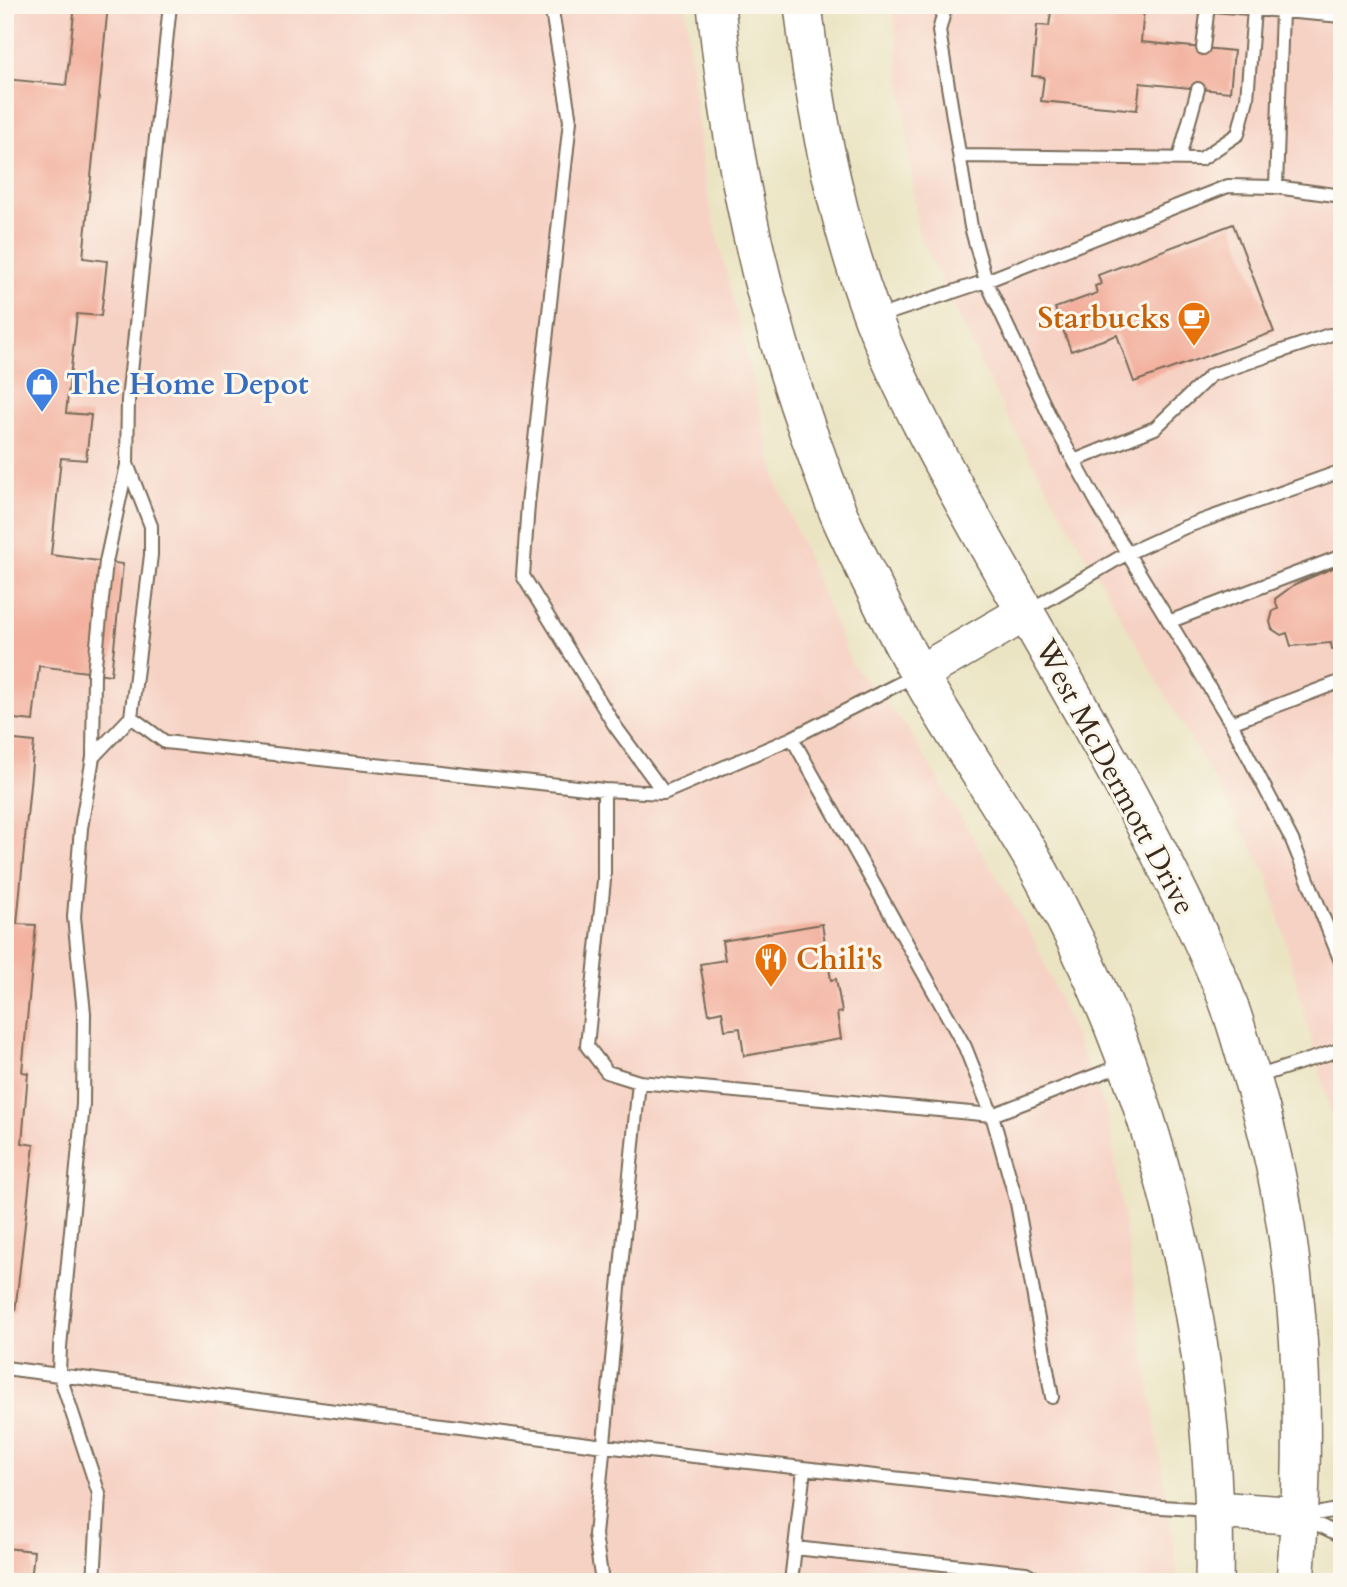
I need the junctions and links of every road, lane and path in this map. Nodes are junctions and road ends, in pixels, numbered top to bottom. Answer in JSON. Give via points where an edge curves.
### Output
{"nodes":[{"id":1,"x":170,"y":5,"type":"edge"},
{"id":2,"x":551,"y":5,"type":"edge"},
{"id":3,"x":716,"y":5,"type":"edge"},
{"id":4,"x":803,"y":5,"type":"edge"},
{"id":5,"x":946,"y":5,"type":"edge"},
{"id":6,"x":1208,"y":5,"type":"edge"},
{"id":7,"x":1213,"y":5,"type":"edge"},
{"id":8,"x":1254,"y":9,"type":"junction"},
{"id":9,"x":1282,"y":11,"type":"junction"},
{"id":10,"x":1342,"y":16,"type":"edge"},
{"id":11,"x":1203,"y":48,"type":"dead end"},
{"id":12,"x":1198,"y":89,"type":"dead end"},
{"id":13,"x":960,"y":156,"type":"junction"},
{"id":14,"x":1179,"y":158,"type":"junction"},
{"id":15,"x":1276,"y":187,"type":"junction"},
{"id":16,"x":1342,"y":197,"type":"edge"},
{"id":17,"x":986,"y":281,"type":"junction"},
{"id":18,"x":873,"y":318,"type":"junction"},
{"id":19,"x":1329,"y":335,"type":"dead end"},
{"id":20,"x":1074,"y":461,"type":"junction"},
{"id":21,"x":127,"y":464,"type":"junction"},
{"id":22,"x":1342,"y":471,"type":"edge"},
{"id":23,"x":1126,"y":554,"type":"junction"},
{"id":24,"x":1342,"y":556,"type":"edge"},
{"id":25,"x":1026,"y":612,"type":"junction"},
{"id":26,"x":1171,"y":621,"type":"junction"},
{"id":27,"x":919,"y":674,"type":"junction"},
{"id":28,"x":1342,"y":681,"type":"edge"},
{"id":29,"x":131,"y":717,"type":"junction"},
{"id":30,"x":1231,"y":723,"type":"junction"},
{"id":31,"x":792,"y":738,"type":"junction"},
{"id":32,"x":93,"y":757,"type":"junction"},
{"id":33,"x":604,"y":790,"type":"junction"},
{"id":34,"x":664,"y":793,"type":"junction"},
{"id":35,"x":1342,"y":964,"type":"edge"},
{"id":36,"x":1342,"y":1049,"type":"edge"},
{"id":37,"x":1125,"y":1064,"type":"junction"},
{"id":38,"x":1253,"y":1079,"type":"junction"},
{"id":39,"x":639,"y":1082,"type":"junction"},
{"id":40,"x":992,"y":1115,"type":"junction"},
{"id":41,"x":5,"y":1368,"type":"edge"},
{"id":42,"x":59,"y":1373,"type":"junction"},
{"id":43,"x":1052,"y":1397,"type":"dead end"},
{"id":44,"x":604,"y":1446,"type":"junction"},
{"id":45,"x":804,"y":1469,"type":"junction"},
{"id":46,"x":1342,"y":1509,"type":"edge"},
{"id":47,"x":1215,"y":1510,"type":"junction"},
{"id":48,"x":1301,"y":1516,"type":"junction"},
{"id":49,"x":1342,"y":1536,"type":"edge"},
{"id":50,"x":795,"y":1548,"type":"junction"},
{"id":51,"x":94,"y":1582,"type":"edge"},
{"id":52,"x":602,"y":1582,"type":"edge"},
{"id":53,"x":791,"y":1582,"type":"edge"},
{"id":54,"x":1042,"y":1582,"type":"edge"},
{"id":55,"x":1214,"y":1582,"type":"edge"},
{"id":56,"x":1295,"y":1582,"type":"edge"}],
"edges":[{"from":1,"to":21,"type":"lane","via":[[130,371]]},
{"from":2,"to":34,"type":"lane","via":[[570,121],[523,576],[615,726]]},
{"from":3,"to":27,"type":"main road","via":[[733,150],[751,238],[791,382],[842,523]]},
{"from":4,"to":18,"type":"main road","name":"West McDermott Drive","via":[[834,194]]},
{"from":5,"to":13,"type":"lane","via":[[939,31]]},
{"from":6,"to":11,"type":"lane"},
{"from":7,"to":8,"type":"lane"},
{"from":8,"to":9,"type":"lane"},
{"from":8,"to":14,"type":"lane","via":[[1247,99],[1238,134],[1201,159]]},
{"from":9,"to":10,"type":"lane"},
{"from":9,"to":15,"type":"lane"},
{"from":12,"to":14,"type":"lane"},
{"from":13,"to":14,"type":"lane"},
{"from":13,"to":17,"type":"lane","via":[[971,227]]},
{"from":15,"to":16,"type":"lane"},
{"from":15,"to":17,"type":"lane","via":[[1228,186]]},
{"from":17,"to":18,"type":"lane"},
{"from":17,"to":20,"type":"lane"},
{"from":18,"to":25,"type":"main road","name":"West McDermott Drive","via":[[921,427]]},
{"from":19,"to":20,"type":"lane","via":[[1211,374],[1155,428]]},
{"from":20,"to":23,"type":"lane"},
{"from":21,"to":29,"type":"lane","via":[[151,526]]},
{"from":21,"to":32,"type":"lane","via":[[106,562],[94,673]]},
{"from":22,"to":23,"type":"lane","via":[[1185,527]]},
{"from":23,"to":25,"type":"lane"},
{"from":23,"to":26,"type":"lane"},
{"from":24,"to":26,"type":"lane"},
{"from":25,"to":27,"type":"main road"},
{"from":25,"to":38,"type":"main road","name":"West McDermott Drive","via":[[1164,862],[1223,987]]},
{"from":26,"to":30,"type":"lane"},
{"from":27,"to":31,"type":"lane"},
{"from":27,"to":37,"type":"main road","via":[[1035,864],[1091,974]]},
{"from":28,"to":30,"type":"lane"},
{"from":29,"to":32,"type":"lane"},
{"from":29,"to":33,"type":"lane","via":[[164,742]]},
{"from":30,"to":35,"type":"lane","via":[[1292,840]]},
{"from":31,"to":34,"type":"lane"},
{"from":31,"to":40,"type":"lane","via":[[965,1047]]},
{"from":32,"to":42,"type":"lane","via":[[81,828],[74,917],[83,1013],[83,1104]]},
{"from":33,"to":34,"type":"lane"},
{"from":33,"to":39,"type":"lane","via":[[604,880],[587,1046],[607,1072]]},
{"from":36,"to":38,"type":"lane"},
{"from":37,"to":40,"type":"lane"},
{"from":37,"to":47,"type":"main road","via":[[1163,1176],[1193,1319]]},
{"from":38,"to":48,"type":"main road","name":"West McDermott Drive","via":[[1277,1169],[1295,1289],[1302,1386]]},
{"from":39,"to":40,"type":"lane"},
{"from":39,"to":44,"type":"lane"},
{"from":40,"to":43,"type":"lane","via":[[1017,1203]]},
{"from":41,"to":42,"type":"lane"},
{"from":42,"to":44,"type":"lane"},
{"from":42,"to":51,"type":"lane","via":[[99,1494]]},
{"from":44,"to":45,"type":"lane"},
{"from":44,"to":52,"type":"lane","via":[[595,1535]]},
{"from":45,"to":47,"type":"lane"},
{"from":45,"to":50,"type":"lane"},
{"from":46,"to":48,"type":"lane"},
{"from":47,"to":48,"type":"main road"},
{"from":47,"to":55,"type":"main road"},
{"from":48,"to":49,"type":"lane"},
{"from":48,"to":56,"type":"main road","name":"West McDermott Drive"},
{"from":50,"to":53,"type":"lane"},
{"from":50,"to":54,"type":"lane","via":[[1026,1573]]}]}
